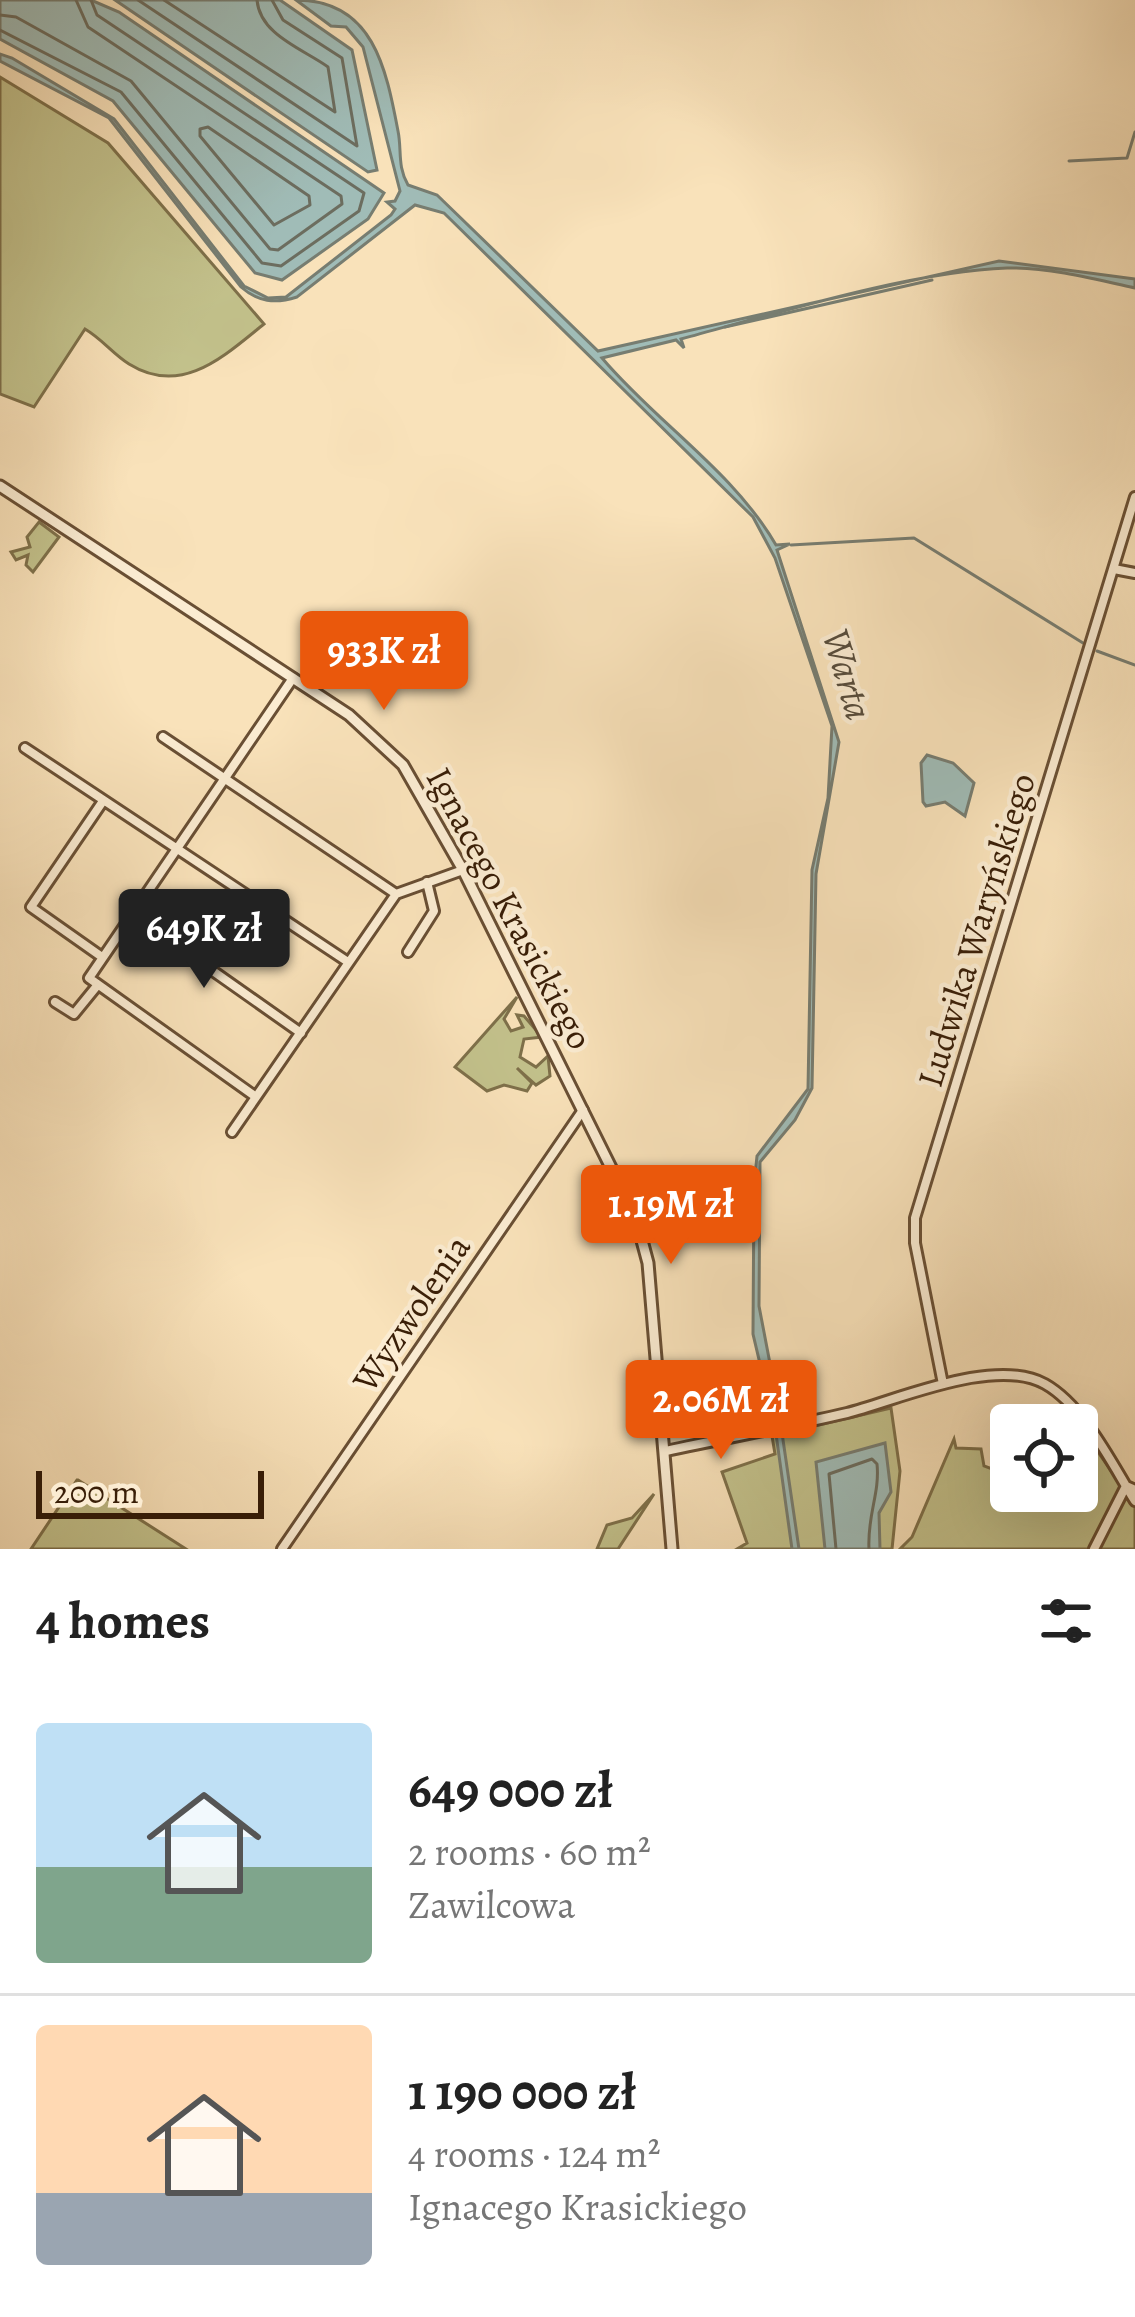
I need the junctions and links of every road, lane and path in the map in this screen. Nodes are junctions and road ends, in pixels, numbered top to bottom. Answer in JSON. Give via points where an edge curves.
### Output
{"nodes":[{"id":1,"x":0,"y":486,"type":"edge"},
{"id":2,"x":1135,"y":496,"type":"edge"},
{"id":3,"x":1114,"y":569,"type":"junction"},
{"id":4,"x":1135,"y":573,"type":"edge"},
{"id":5,"x":293,"y":678,"type":"junction"},
{"id":6,"x":163,"y":737,"type":"dead end"},
{"id":7,"x":25,"y":748,"type":"dead end"},
{"id":8,"x":224,"y":776,"type":"junction"},
{"id":9,"x":103,"y":801,"type":"junction"},
{"id":10,"x":177,"y":847,"type":"junction"},
{"id":11,"x":463,"y":870,"type":"junction"},
{"id":12,"x":427,"y":882,"type":"junction"},
{"id":13,"x":396,"y":894,"type":"junction"},
{"id":14,"x":132,"y":914,"type":"junction"},
{"id":15,"x":408,"y":952,"type":"dead end"},
{"id":16,"x":103,"y":957,"type":"junction"},
{"id":17,"x":348,"y":962,"type":"junction"},
{"id":18,"x":96,"y":987,"type":"junction"},
{"id":19,"x":55,"y":1002,"type":"dead end"},
{"id":20,"x":301,"y":1033,"type":"junction"},
{"id":21,"x":256,"y":1097,"type":"junction"},
{"id":22,"x":584,"y":1108,"type":"junction"},
{"id":23,"x":232,"y":1132,"type":"dead end"},
{"id":24,"x":944,"y":1384,"type":"junction"},
{"id":25,"x":665,"y":1451,"type":"junction"},
{"id":26,"x":1130,"y":1485,"type":"edge"},
{"id":27,"x":1135,"y":1501,"type":"edge"},
{"id":28,"x":282,"y":1549,"type":"edge"},
{"id":29,"x":672,"y":1549,"type":"edge"},
{"id":30,"x":1094,"y":1549,"type":"edge"}],
"edges":[{"from":1,"to":5,"type":"street","name":"Ignacego Krasickiego"},
{"from":2,"to":3,"type":"street","name":"Ludwika Waryńskiego"},
{"from":3,"to":4,"type":"street"},
{"from":3,"to":24,"type":"street","name":"Ludwika Waryńskiego","via":[[915,1218]]},
{"from":5,"to":8,"type":"street"},
{"from":5,"to":11,"type":"street","name":"Ignacego Krasickiego","via":[[389,749]]},
{"from":6,"to":8,"type":"street"},
{"from":7,"to":9,"type":"street"},
{"from":8,"to":10,"type":"street"},
{"from":8,"to":13,"type":"street"},
{"from":9,"to":10,"type":"street"},
{"from":9,"to":16,"type":"street","via":[[32,908]]},
{"from":10,"to":14,"type":"street"},
{"from":10,"to":17,"type":"street"},
{"from":11,"to":12,"type":"street"},
{"from":11,"to":22,"type":"street","name":"Ignacego Krasickiego"},
{"from":12,"to":13,"type":"street"},
{"from":12,"to":15,"type":"street","via":[[434,911]]},
{"from":13,"to":17,"type":"street"},
{"from":14,"to":16,"type":"street"},
{"from":14,"to":20,"type":"street"},
{"from":16,"to":18,"type":"street","via":[[89,977]]},
{"from":17,"to":20,"type":"street"},
{"from":18,"to":19,"type":"street","via":[[74,1014]]},
{"from":18,"to":21,"type":"street"},
{"from":20,"to":21,"type":"street"},
{"from":21,"to":23,"type":"street"},
{"from":22,"to":25,"type":"street","name":"Ignacego Krasickiego","via":[[643,1241]]},
{"from":22,"to":28,"type":"street","name":"Wyzwolenia"},
{"from":24,"to":25,"type":"street"},
{"from":24,"to":26,"type":"street","via":[[1000,1376],[1046,1384]]},
{"from":25,"to":29,"type":"street","name":"Ignacego Krasickiego"},
{"from":26,"to":27,"type":"street"},
{"from":26,"to":30,"type":"street"}]}
